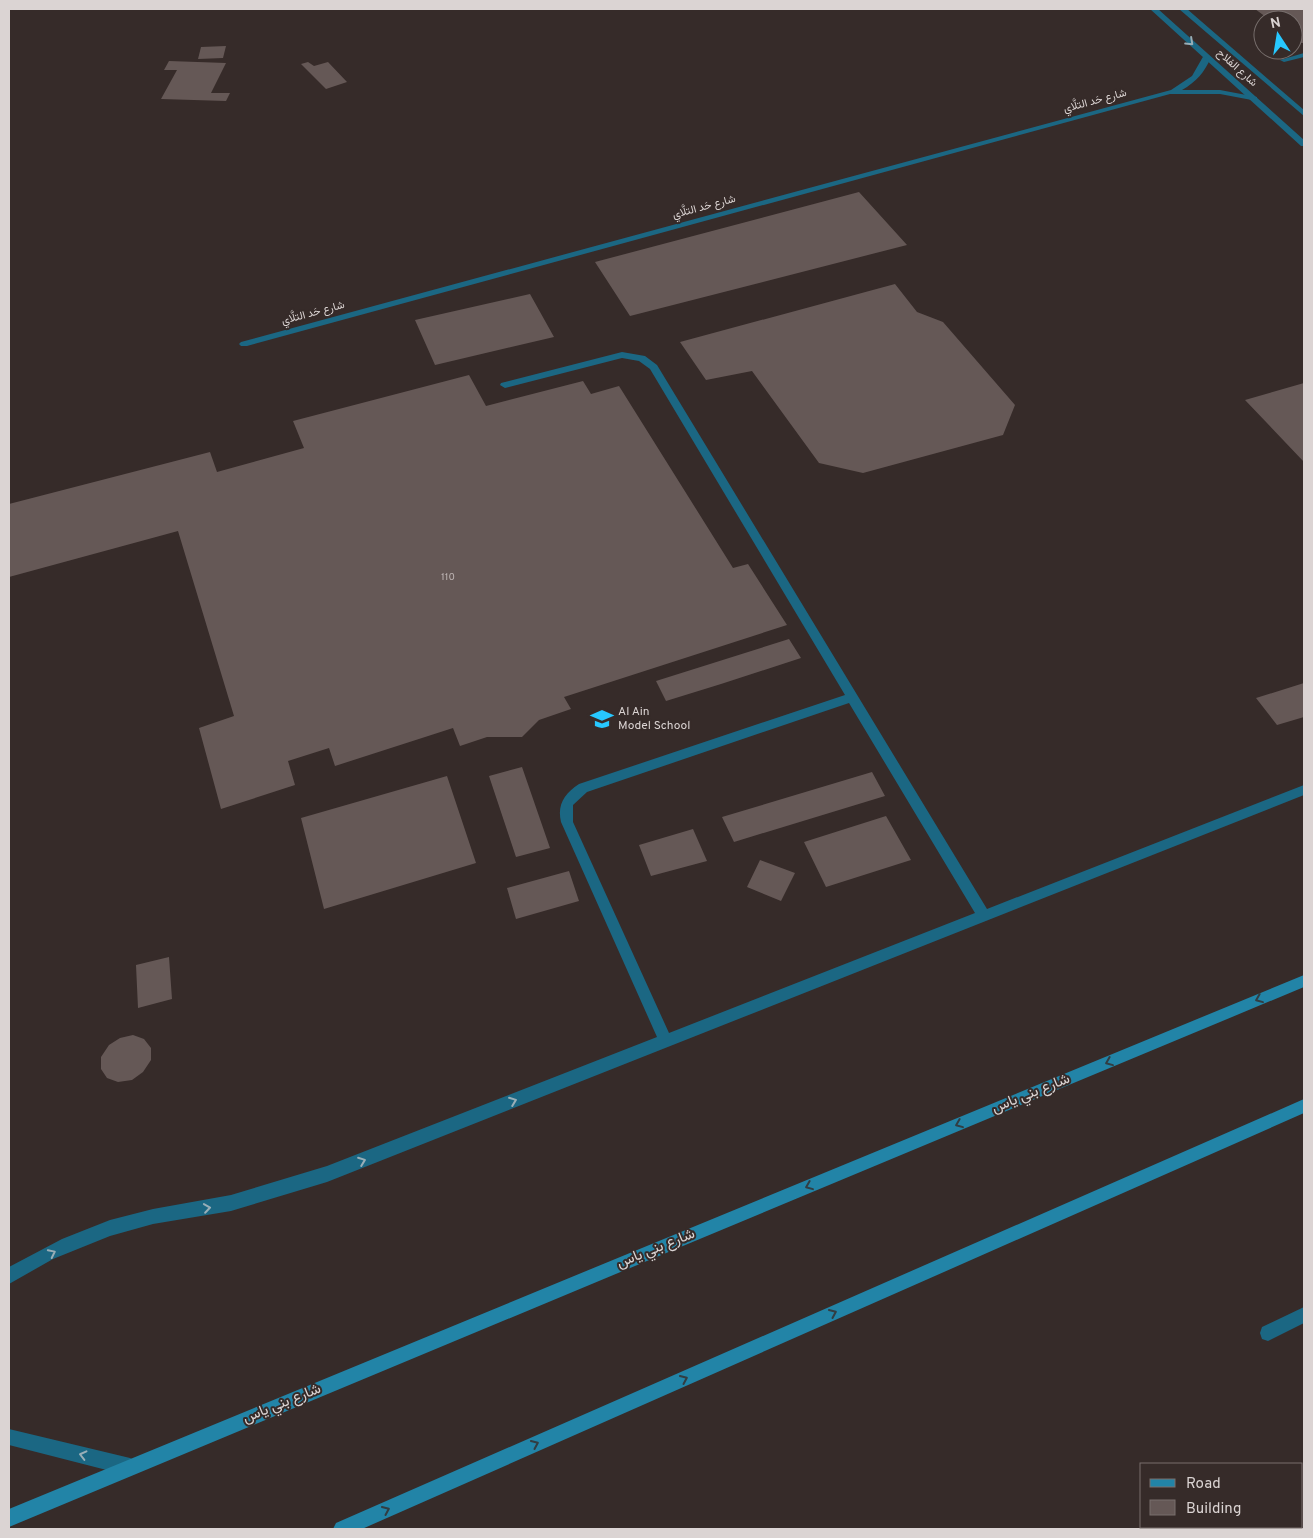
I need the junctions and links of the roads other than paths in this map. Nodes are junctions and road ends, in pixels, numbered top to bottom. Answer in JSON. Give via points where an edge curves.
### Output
{"nodes":[{"id":1,"x":1154,"y":9,"type":"edge"},
{"id":2,"x":1183,"y":9,"type":"edge"},
{"id":3,"x":1207,"y":57,"type":"junction"},
{"id":4,"x":1170,"y":92,"type":"junction"},
{"id":5,"x":1254,"y":99,"type":"junction"},
{"id":6,"x":1304,"y":114,"type":"edge"},
{"id":7,"x":1304,"y":144,"type":"edge"},
{"id":8,"x":244,"y":344,"type":"dead end"},
{"id":9,"x":505,"y":385,"type":"dead end"},
{"id":10,"x":852,"y":697,"type":"junction"},
{"id":11,"x":1304,"y":790,"type":"edge"},
{"id":12,"x":984,"y":916,"type":"junction"},
{"id":13,"x":1304,"y":981,"type":"edge"},
{"id":14,"x":666,"y":1041,"type":"junction"},
{"id":15,"x":1304,"y":1106,"type":"edge"},
{"id":16,"x":9,"y":1276,"type":"edge"},
{"id":17,"x":1304,"y":1316,"type":"edge"},
{"id":18,"x":1268,"y":1333,"type":"dead end"},
{"id":19,"x":9,"y":1437,"type":"edge"},
{"id":20,"x":130,"y":1467,"type":"junction"},
{"id":21,"x":9,"y":1518,"type":"edge"},
{"id":22,"x":342,"y":1529,"type":"edge"}],
"edges":[{"from":1,"to":3,"type":"street","name":"شارع الفلاح","one_way":true},
{"from":2,"to":6,"type":"street","name":"شارع الفلاح"},
{"from":3,"to":4,"type":"street","name":"شارع حَد التلَّاي","via":[[1192,80]]},
{"from":3,"to":5,"type":"street","name":"شارع الفلاح"},
{"from":4,"to":5,"type":"street","name":"شارع حَد التلَّاي","via":[[1220,92]]},
{"from":4,"to":8,"type":"street","name":"شارع حَد التلَّاي"},
{"from":5,"to":7,"type":"street","name":"شارع الفلاح"},
{"from":9,"to":10,"type":"street","via":[[622,355],[649,362]]},
{"from":10,"to":12,"type":"street"},
{"from":10,"to":14,"type":"street","via":[[583,788],[566,803],[564,813],[567,822]]},
{"from":11,"to":12,"type":"street"},
{"from":12,"to":14,"type":"street"},
{"from":13,"to":20,"type":"main road","name":"شارع بني ياس","one_way":true},
{"from":16,"to":14,"type":"street","one_way":true,"via":[[52,1252],[98,1233],[175,1212],[250,1199],[327,1174]]},
{"from":22,"to":15,"type":"main road","one_way":true},
{"from":17,"to":18,"type":"street"},
{"from":20,"to":19,"type":"street","one_way":true},
{"from":20,"to":21,"type":"main road","name":"شارع بني ياس"}]}
